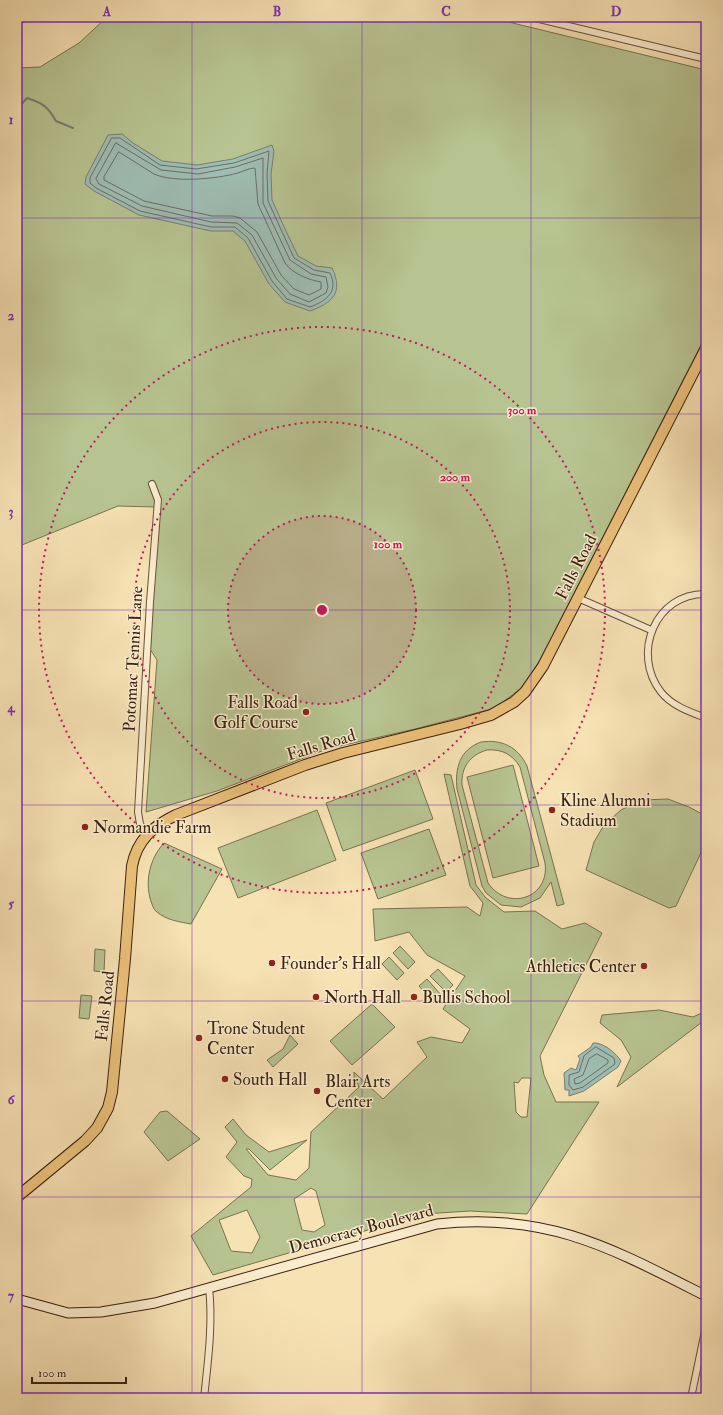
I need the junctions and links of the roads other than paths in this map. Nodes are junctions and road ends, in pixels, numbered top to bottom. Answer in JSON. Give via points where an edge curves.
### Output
{"nodes":[{"id":1,"x":27,"y":17,"type":"edge"},
{"id":2,"x":531,"y":17,"type":"edge"},
{"id":3,"x":541,"y":18,"type":"edge"},
{"id":4,"x":17,"y":21,"type":"edge"},
{"id":5,"x":706,"y":59,"type":"edge"},
{"id":6,"x":706,"y":348,"type":"edge"},
{"id":7,"x":152,"y":484,"type":"dead end"},
{"id":8,"x":706,"y":594,"type":"edge"},
{"id":9,"x":578,"y":598,"type":"junction"},
{"id":10,"x":651,"y":630,"type":"junction"},
{"id":11,"x":706,"y":718,"type":"edge"},
{"id":12,"x":147,"y":834,"type":"junction"},
{"id":13,"x":17,"y":1197,"type":"edge"},
{"id":14,"x":209,"y":1287,"type":"junction"},
{"id":15,"x":706,"y":1296,"type":"edge"},
{"id":16,"x":17,"y":1298,"type":"edge"},
{"id":17,"x":706,"y":1326,"type":"edge"},
{"id":18,"x":204,"y":1398,"type":"edge"},
{"id":19,"x":691,"y":1398,"type":"edge"}],
"edges":[{"from":1,"to":4,"type":"street"},
{"from":2,"to":3,"type":"street"},
{"from":3,"to":5,"type":"street"},
{"from":6,"to":9,"type":"main road","name":"Falls Road"},
{"from":7,"to":12,"type":"street","name":"Potomac Tennis Lane","via":[[158,500],[138,812],[140,824]]},
{"from":8,"to":10,"type":"street","via":[[692,596],[671,606]]},
{"from":9,"to":10,"type":"street"},
{"from":9,"to":12,"type":"main road","name":"Falls Road","via":[[535,679],[525,692],[503,709],[460,724],[305,766],[176,815]]},
{"from":10,"to":11,"type":"street","via":[[648,662],[657,687],[672,703]]},
{"from":12,"to":13,"type":"main road","name":"Falls Road","via":[[135,853],[132,866],[112,1092],[108,1108],[97,1128],[85,1141]]},
{"from":14,"to":15,"type":"main road","name":"Democracy Boulevard","via":[[437,1224],[479,1221],[533,1226],[587,1240]]},
{"from":14,"to":16,"type":"main road","name":"Democracy Boulevard","via":[[155,1303],[101,1312],[68,1313]]},
{"from":14,"to":18,"type":"street","via":[[210,1331]]},
{"from":17,"to":19,"type":"street"}]}
